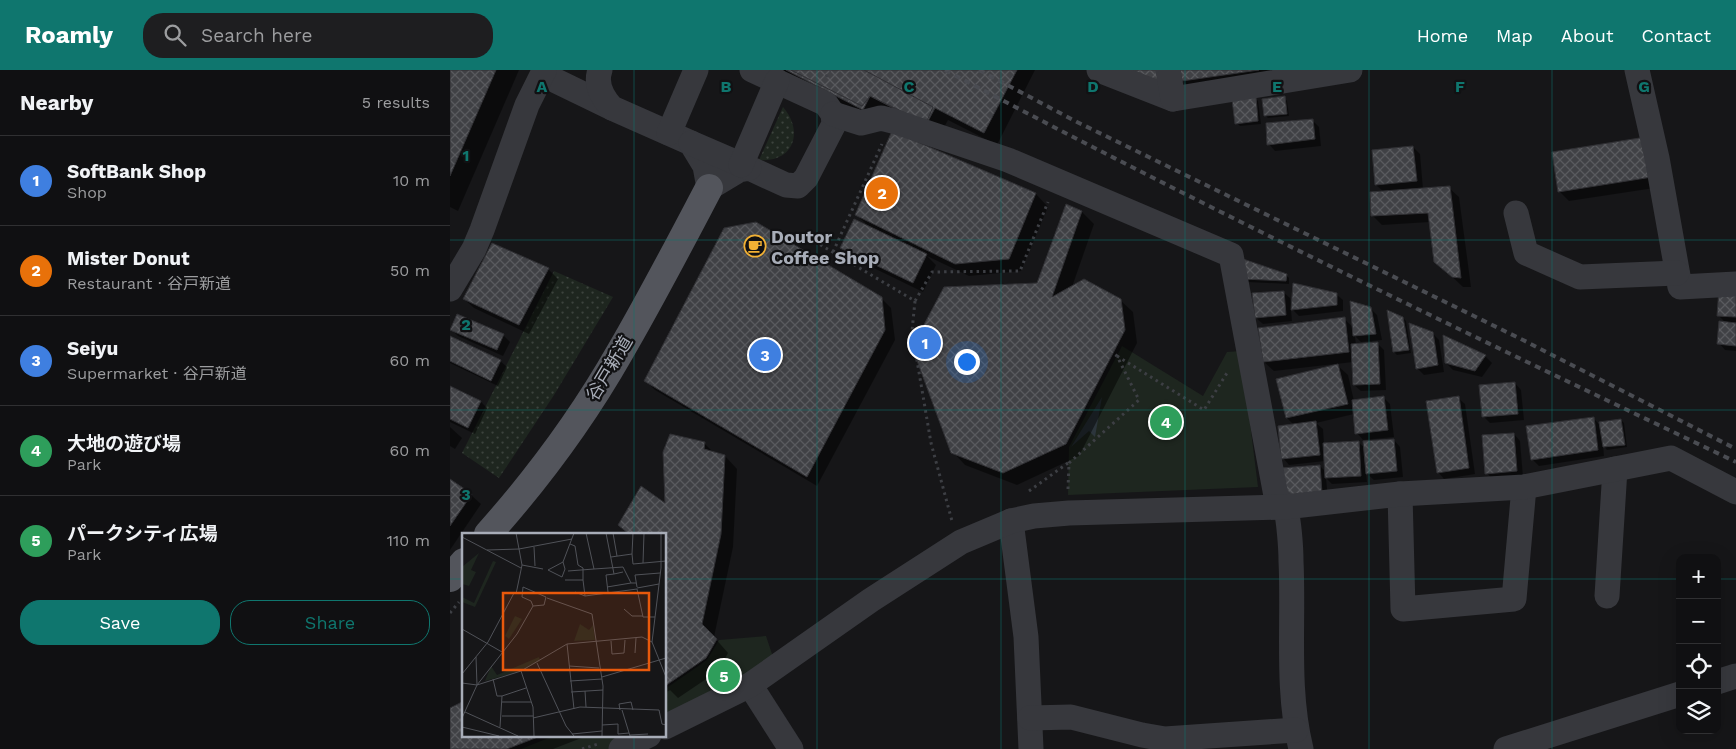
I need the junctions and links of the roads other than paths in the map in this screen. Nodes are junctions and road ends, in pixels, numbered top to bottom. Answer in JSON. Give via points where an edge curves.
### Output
{"nodes":[{"id":1,"x":696,"y":70,"type":"edge"},
{"id":2,"x":752,"y":70,"type":"edge"},
{"id":3,"x":1099,"y":70,"type":"edge"},
{"id":4,"x":1168,"y":70,"type":"edge"},
{"id":5,"x":1350,"y":70,"type":"edge"},
{"id":6,"x":1637,"y":70,"type":"edge"},
{"id":7,"x":599,"y":73,"type":"edge"},
{"id":8,"x":549,"y":75,"type":"edge"},
{"id":9,"x":777,"y":81,"type":"junction"},
{"id":10,"x":1173,"y":99,"type":"junction"},
{"id":11,"x":612,"y":108,"type":"junction"},
{"id":12,"x":833,"y":114,"type":"junction"},
{"id":13,"x":680,"y":138,"type":"junction"},
{"id":14,"x":745,"y":167,"type":"junction"},
{"id":15,"x":710,"y":188,"type":"junction"},
{"id":16,"x":1516,"y":213,"type":"dead end"},
{"id":17,"x":1677,"y":274,"type":"junction"},
{"id":18,"x":1736,"y":284,"type":"edge"},
{"id":19,"x":450,"y":289,"type":"edge"},
{"id":20,"x":1615,"y":469,"type":"junction"},
{"id":21,"x":1524,"y":487,"type":"junction"},
{"id":22,"x":1736,"y":492,"type":"edge"},
{"id":23,"x":1400,"y":494,"type":"junction"},
{"id":24,"x":1285,"y":507,"type":"junction"},
{"id":25,"x":1010,"y":521,"type":"junction"},
{"id":26,"x":489,"y":533,"type":"edge"},
{"id":27,"x":462,"y":564,"type":"edge"},
{"id":28,"x":450,"y":578,"type":"edge"},
{"id":29,"x":1606,"y":596,"type":"dead end"},
{"id":30,"x":1736,"y":676,"type":"edge"},
{"id":31,"x":1721,"y":681,"type":"edge"},
{"id":32,"x":750,"y":685,"type":"junction"},
{"id":33,"x":1676,"y":695,"type":"edge"},
{"id":34,"x":1030,"y":718,"type":"junction"},
{"id":35,"x":666,"y":727,"type":"edge"},
{"id":36,"x":647,"y":736,"type":"edge"},
{"id":37,"x":1299,"y":739,"type":"edge"},
{"id":38,"x":621,"y":749,"type":"edge"},
{"id":39,"x":790,"y":749,"type":"edge"},
{"id":40,"x":1031,"y":749,"type":"edge"},
{"id":41,"x":1506,"y":749,"type":"edge"}],
"edges":[{"from":1,"to":13,"type":"street"},
{"from":2,"to":9,"type":"street"},
{"from":3,"to":10,"type":"street"},
{"from":4,"to":10,"type":"street"},
{"from":5,"to":10,"type":"street"},
{"from":6,"to":17,"type":"street","via":[[1657,158]]},
{"from":7,"to":8,"type":"street","via":[[586,83],[569,86]]},
{"from":7,"to":11,"type":"street","via":[[600,87]]},
{"from":8,"to":11,"type":"street"},
{"from":8,"to":19,"type":"street","via":[[527,105],[482,230]]},
{"from":9,"to":12,"type":"street","via":[[826,104]]},
{"from":9,"to":14,"type":"street"},
{"from":11,"to":13,"type":"street"},
{"from":12,"to":14,"type":"street","via":[[834,124],[806,178],[798,186],[786,185]]},
{"from":12,"to":24,"type":"street","via":[[861,123],[881,118],[893,121],[1008,160],[1232,255],[1276,496]]},
{"from":13,"to":14,"type":"street"},
{"from":13,"to":15,"type":"street","via":[[705,166]]},
{"from":14,"to":15,"type":"street"},
{"from":15,"to":26,"type":"main road","name":"谷戸新道","via":[[620,353],[580,416],[518,500]]},
{"from":16,"to":17,"type":"street","via":[[1526,253],[1580,277]]},
{"from":17,"to":18,"type":"street","via":[[1680,287]]},
{"from":20,"to":21,"type":"street"},
{"from":20,"to":22,"type":"street","via":[[1671,458]]},
{"from":20,"to":29,"type":"street"},
{"from":21,"to":23,"type":"street"},
{"from":21,"to":23,"type":"street","via":[[1514,599],[1403,609]]},
{"from":23,"to":24,"type":"street"},
{"from":24,"to":25,"type":"street","via":[[1069,514]]},
{"from":24,"to":37,"type":"street","via":[[1293,598],[1292,689]]},
{"from":25,"to":32,"type":"street","via":[[961,542]]},
{"from":25,"to":34,"type":"street","via":[[1026,637]]},
{"from":27,"to":28,"type":"main road"},
{"from":30,"to":31,"type":"street"},
{"from":32,"to":35,"type":"street"},
{"from":32,"to":39,"type":"street"},
{"from":33,"to":41,"type":"street"},
{"from":34,"to":37,"type":"street","via":[[1071,717],[1165,739]]},
{"from":34,"to":40,"type":"street"},
{"from":36,"to":38,"type":"street"}]}
